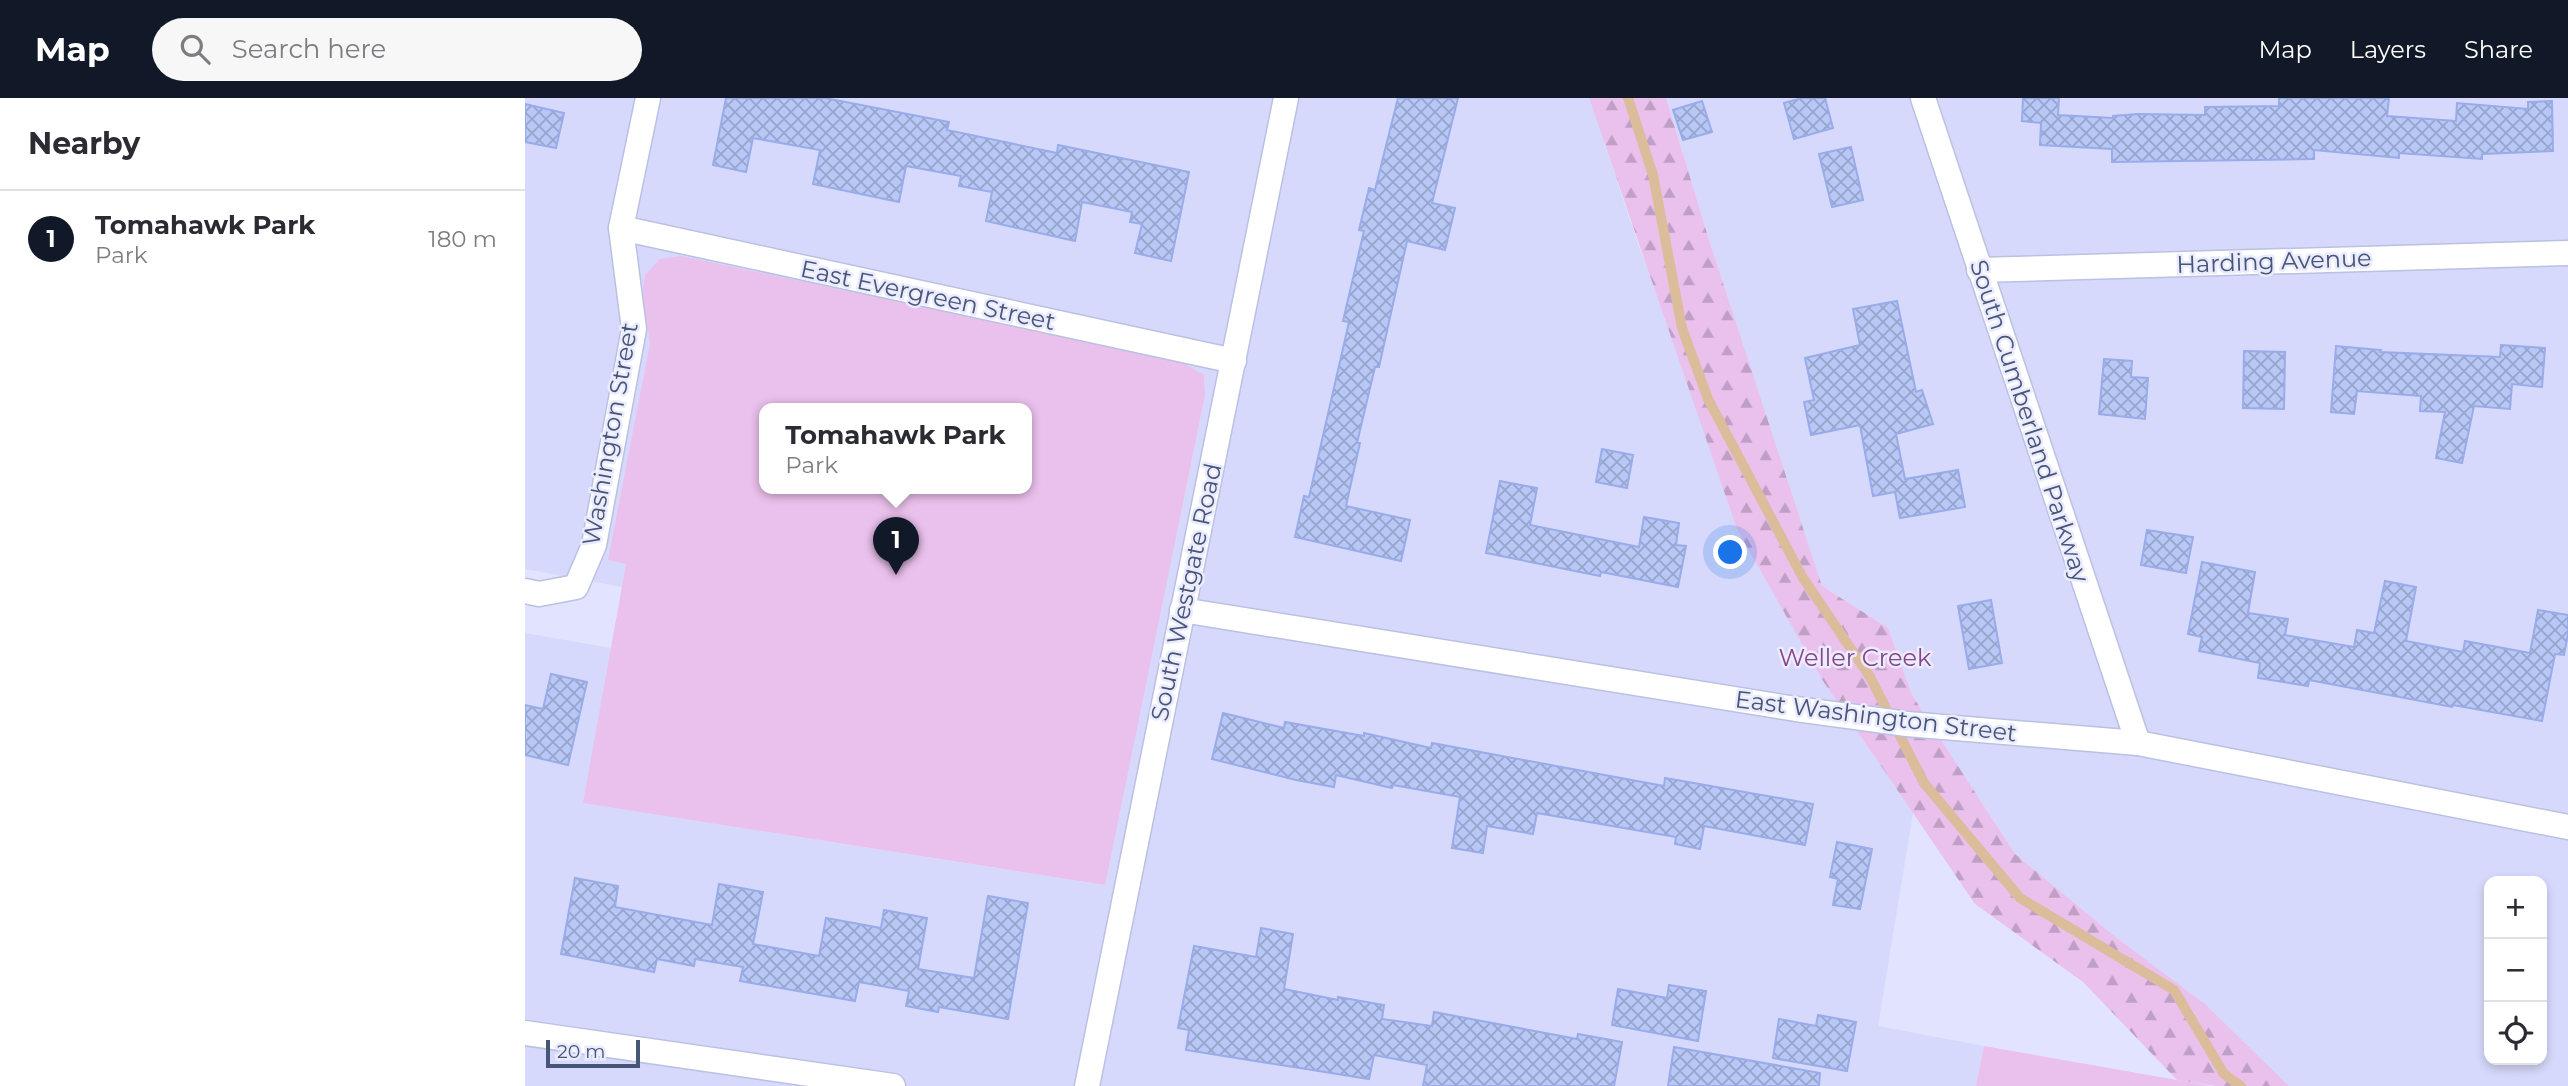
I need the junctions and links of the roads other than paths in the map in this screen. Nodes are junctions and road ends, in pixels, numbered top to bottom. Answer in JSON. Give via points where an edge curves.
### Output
{"nodes":[{"id":1,"x":648,"y":98,"type":"edge"},
{"id":2,"x":1286,"y":98,"type":"edge"},
{"id":3,"x":1923,"y":98,"type":"edge"},
{"id":4,"x":621,"y":228,"type":"junction"},
{"id":5,"x":2568,"y":253,"type":"edge"},
{"id":6,"x":1979,"y":270,"type":"junction"},
{"id":7,"x":1234,"y":361,"type":"junction"},
{"id":8,"x":525,"y":591,"type":"edge"},
{"id":9,"x":1182,"y":610,"type":"junction"},
{"id":10,"x":2138,"y":743,"type":"junction"},
{"id":11,"x":2568,"y":827,"type":"edge"},
{"id":12,"x":525,"y":1033,"type":"edge"},
{"id":13,"x":893,"y":1086,"type":"edge"},
{"id":14,"x":1087,"y":1086,"type":"edge"}],
"edges":[{"from":1,"to":4,"type":"street"},
{"from":2,"to":7,"type":"street","name":"South Westgate Road"},
{"from":3,"to":6,"type":"street","name":"South Cumberland Parkway"},
{"from":4,"to":7,"type":"street","name":"East Evergreen Street"},
{"from":4,"to":8,"type":"street","name":"Washington Street","via":[[634,329],[594,545],[576,587],[539,594]]},
{"from":5,"to":6,"type":"street","name":"Harding Avenue"},
{"from":6,"to":10,"type":"street","name":"South Cumberland Parkway"},
{"from":7,"to":9,"type":"street","name":"South Westgate Road"},
{"from":9,"to":10,"type":"street","name":"East Washington Street","via":[[1796,709],[1906,724]]},
{"from":9,"to":14,"type":"street","name":"South Westgate Road"},
{"from":10,"to":11,"type":"street","name":"East Washington Street"},
{"from":12,"to":13,"type":"street"}]}
